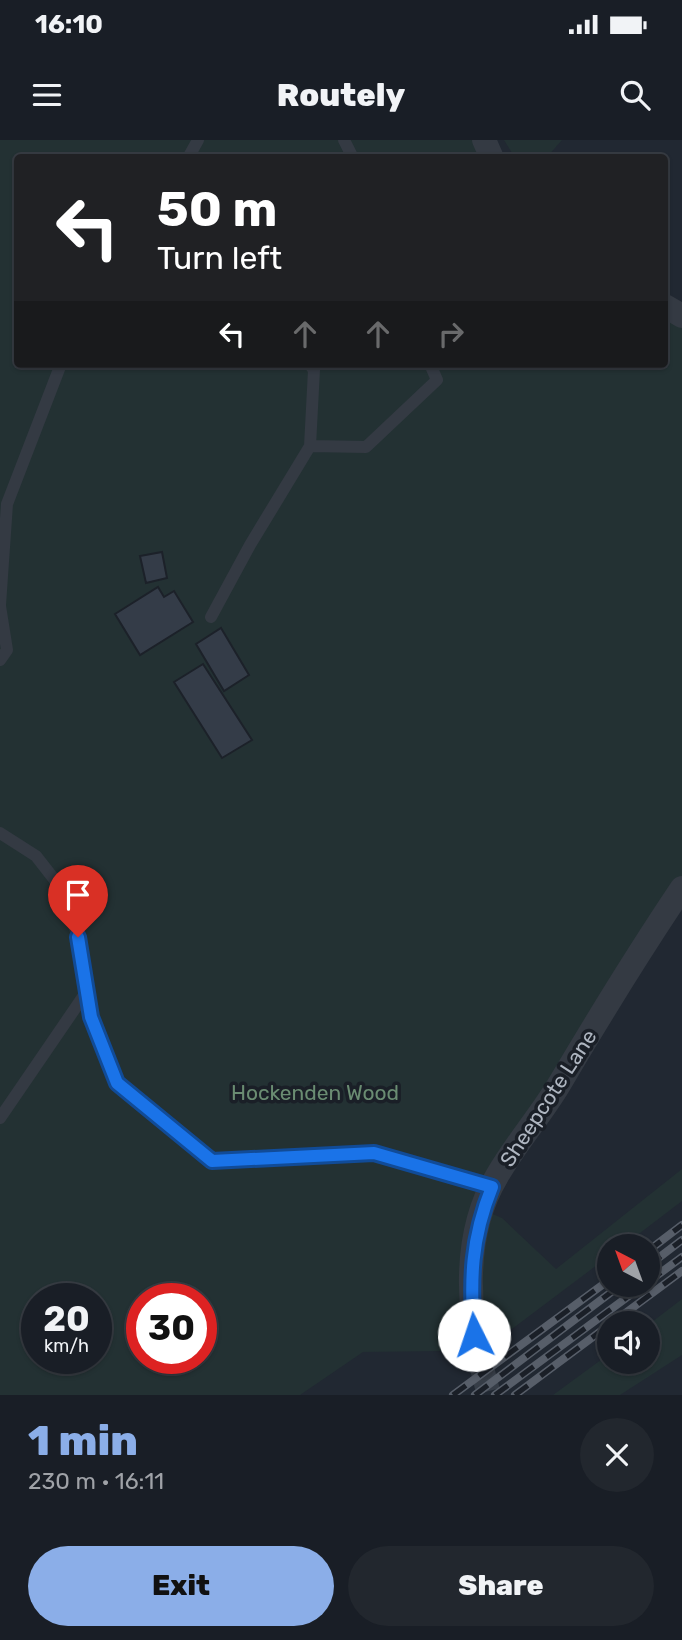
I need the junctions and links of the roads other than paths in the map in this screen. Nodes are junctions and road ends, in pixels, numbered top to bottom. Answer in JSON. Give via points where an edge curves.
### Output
{"nodes":[{"id":1,"x":59,"y":368,"type":"edge"},
{"id":2,"x":316,"y":368,"type":"edge"},
{"id":3,"x":432,"y":368,"type":"edge"},
{"id":4,"x":310,"y":446,"type":"junction"},
{"id":5,"x":0,"y":606,"type":"edge"},
{"id":6,"x":211,"y":617,"type":"dead end"},
{"id":7,"x":0,"y":660,"type":"edge"},
{"id":8,"x":0,"y":833,"type":"edge"},
{"id":9,"x":682,"y":888,"type":"edge"},
{"id":10,"x":87,"y":991,"type":"junction"},
{"id":11,"x":0,"y":1118,"type":"edge"},
{"id":12,"x":492,"y":1187,"type":"junction"},
{"id":13,"x":482,"y":1368,"type":"tunnel mouth"}],
"edges":[{"from":1,"to":5,"type":"lane","via":[[7,504]]},
{"from":2,"to":4,"type":"lane"},
{"from":3,"to":4,"type":"lane","via":[[437,380],[366,447]]},
{"from":4,"to":6,"type":"lane"},
{"from":5,"to":7,"type":"lane","via":[[7,650]]},
{"from":8,"to":10,"type":"lane","via":[[36,856],[61,888],[78,937]]},
{"from":9,"to":12,"type":"street","name":"Sheepcote Lane"},
{"from":10,"to":11,"type":"lane"},
{"from":10,"to":12,"type":"lane","via":[[91,1017],[117,1083],[212,1161],[374,1153]]},
{"from":12,"to":13,"type":"street","name":"Sheepcote Lane","via":[[474,1244],[470,1285]]}]}
